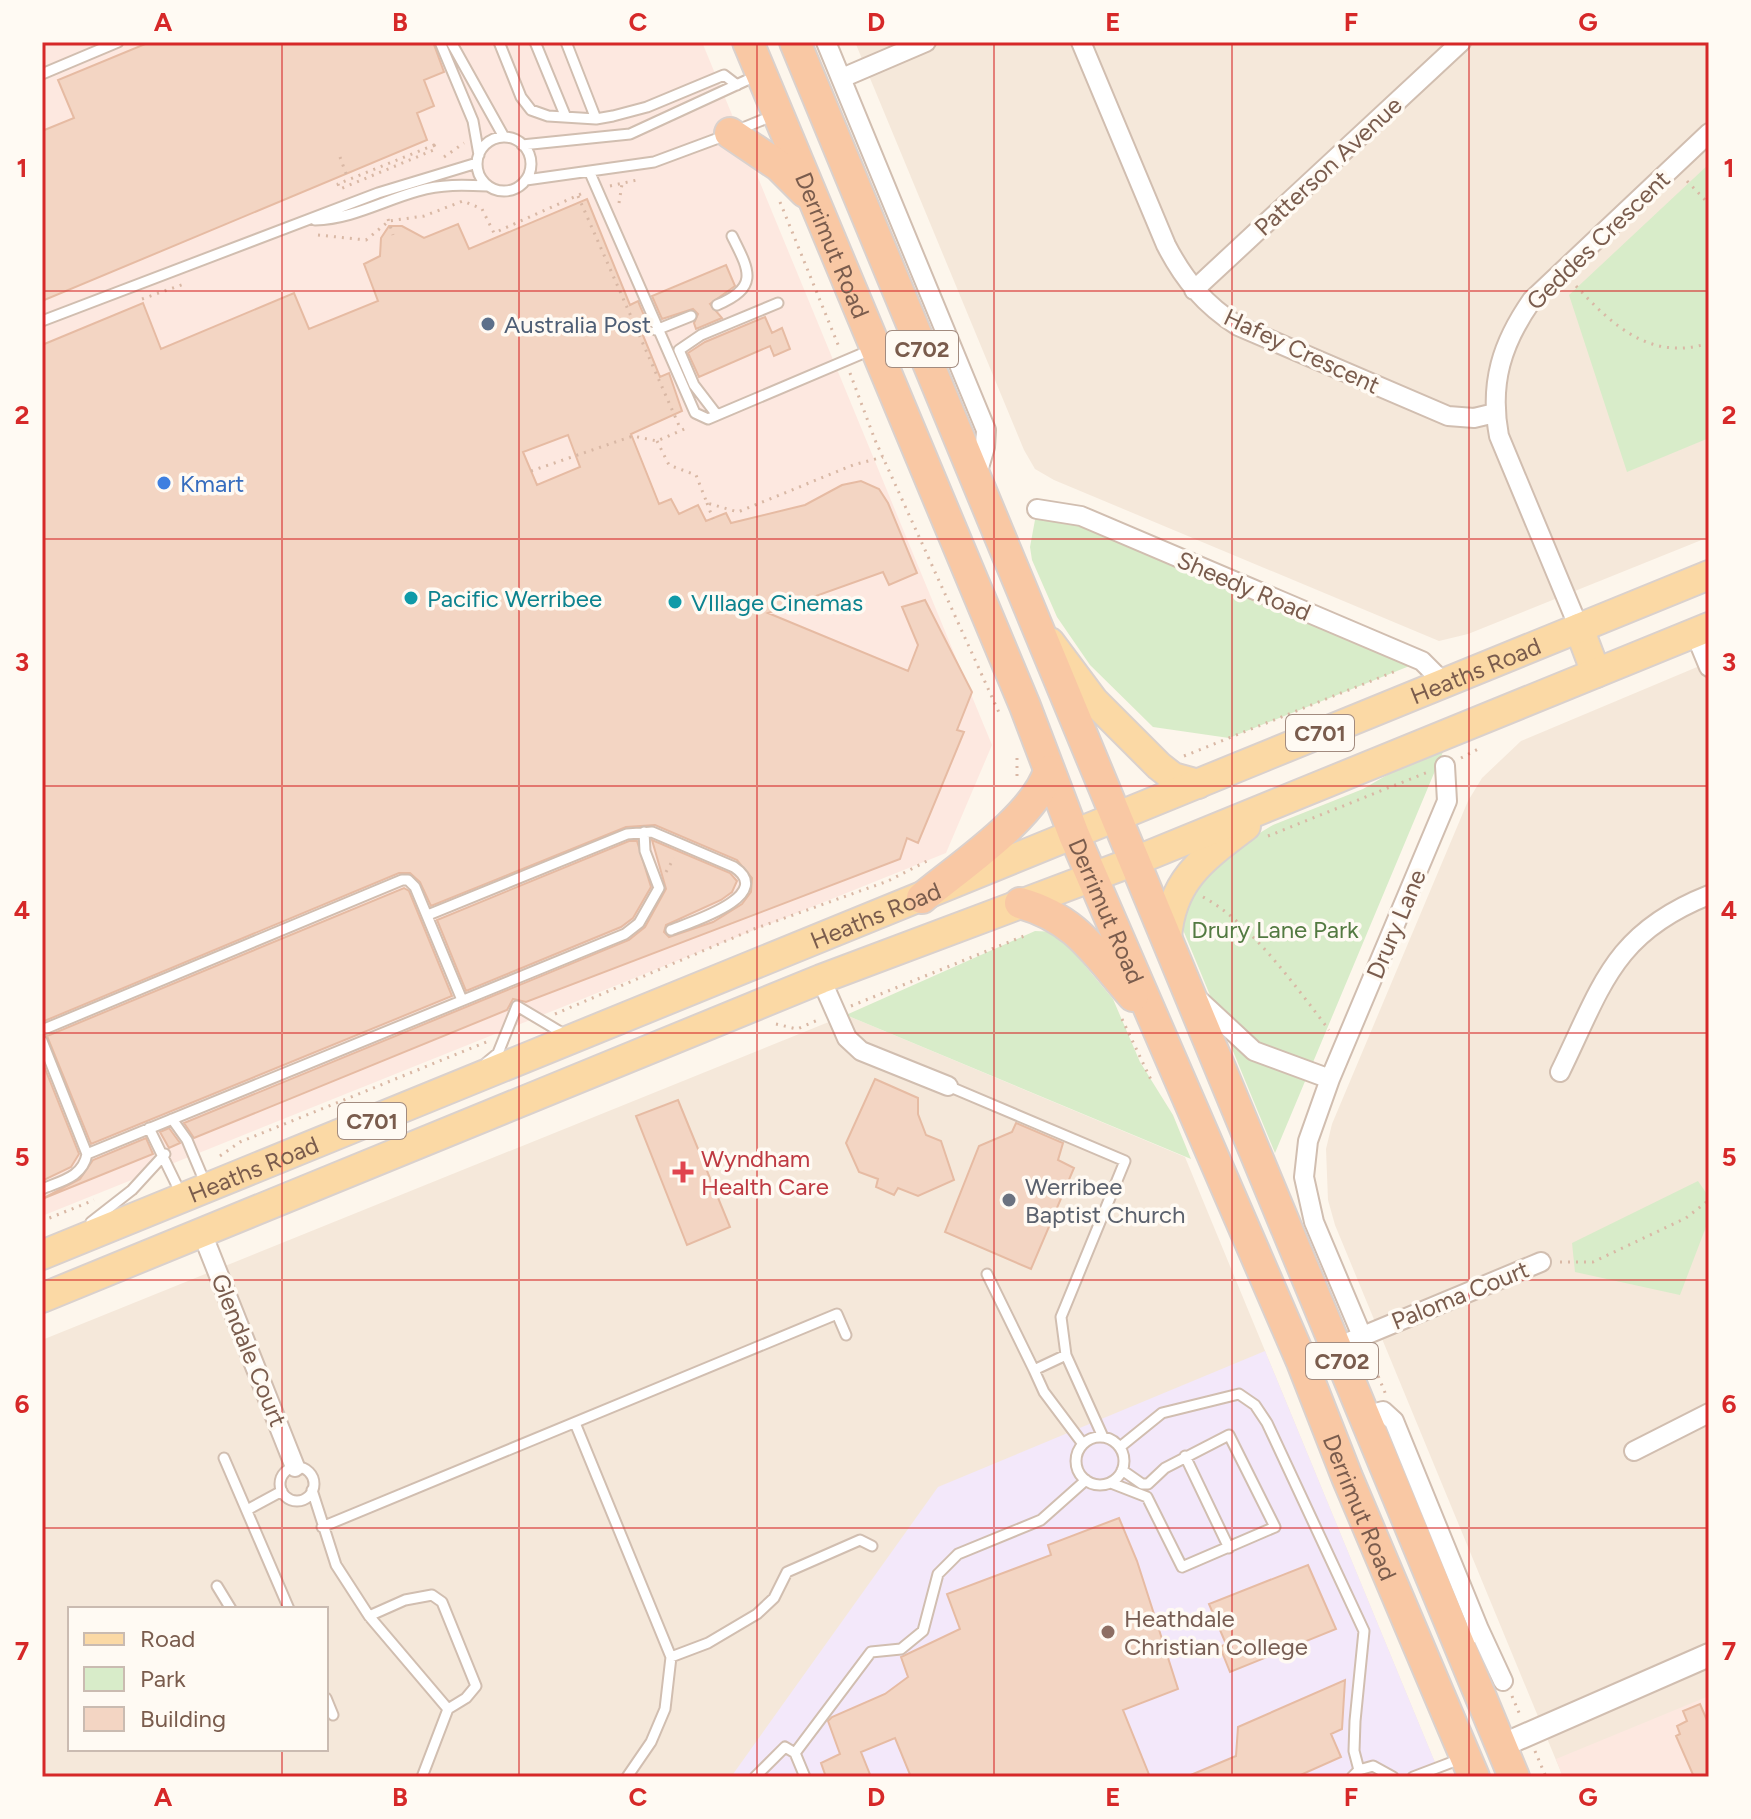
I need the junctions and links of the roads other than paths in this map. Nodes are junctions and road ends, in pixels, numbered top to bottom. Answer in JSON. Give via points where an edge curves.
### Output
{"nodes":[{"id":1,"x":118,"y":42,"type":"edge"},
{"id":2,"x":440,"y":42,"type":"edge"},
{"id":3,"x":451,"y":42,"type":"edge"},
{"id":4,"x":499,"y":42,"type":"edge"},
{"id":5,"x":535,"y":42,"type":"edge"},
{"id":6,"x":566,"y":42,"type":"edge"},
{"id":7,"x":748,"y":42,"type":"edge"},
{"id":8,"x":795,"y":42,"type":"edge"},
{"id":9,"x":826,"y":42,"type":"edge"},
{"id":10,"x":926,"y":42,"type":"edge"},
{"id":11,"x":1081,"y":42,"type":"edge"},
{"id":12,"x":1461,"y":42,"type":"edge"},
{"id":13,"x":807,"y":73,"type":"junction"},
{"id":14,"x":42,"y":74,"type":"edge"},
{"id":15,"x":842,"y":78,"type":"junction"},
{"id":16,"x":749,"y":79,"type":"junction"},
{"id":17,"x":777,"y":114,"type":"junction"},
{"id":18,"x":565,"y":115,"type":"junction"},
{"id":19,"x":596,"y":119,"type":"junction"},
{"id":20,"x":730,"y":133,"type":"junction"},
{"id":21,"x":1709,"y":133,"type":"edge"},
{"id":22,"x":504,"y":137,"type":"junction"},
{"id":23,"x":522,"y":145,"type":"junction"},
{"id":24,"x":478,"y":159,"type":"junction"},
{"id":25,"x":590,"y":173,"type":"junction"},
{"id":26,"x":526,"y":180,"type":"junction"},
{"id":27,"x":488,"y":186,"type":"junction"},
{"id":28,"x":821,"y":213,"type":"junction"},
{"id":29,"x":303,"y":221,"type":"junction"},
{"id":30,"x":732,"y":236,"type":"dead end"},
{"id":31,"x":1194,"y":290,"type":"junction"},
{"id":32,"x":778,"y":303,"type":"dead end"},
{"id":33,"x":717,"y":305,"type":"dead end"},
{"id":34,"x":691,"y":316,"type":"dead end"},
{"id":35,"x":42,"y":321,"type":"edge"},
{"id":36,"x":656,"y":330,"type":"junction"},
{"id":37,"x":876,"y":348,"type":"junction"},
{"id":38,"x":1495,"y":413,"type":"junction"},
{"id":39,"x":712,"y":417,"type":"junction"},
{"id":40,"x":976,"y":478,"type":"junction"},
{"id":41,"x":1037,"y":509,"type":"dead end"},
{"id":42,"x":1709,"y":575,"type":"edge"},
{"id":43,"x":1037,"y":626,"type":"junction"},
{"id":44,"x":1579,"y":628,"type":"junction"},
{"id":45,"x":1702,"y":630,"type":"edge"},
{"id":46,"x":1709,"y":667,"type":"edge"},
{"id":47,"x":1596,"y":673,"type":"junction"},
{"id":48,"x":1443,"y":682,"type":"junction"},
{"id":49,"x":1445,"y":766,"type":"road end"},
{"id":50,"x":1049,"y":771,"type":"junction"},
{"id":51,"x":1198,"y":784,"type":"junction"},
{"id":52,"x":1276,"y":804,"type":"junction"},
{"id":53,"x":1116,"y":817,"type":"junction"},
{"id":54,"x":644,"y":832,"type":"junction"},
{"id":55,"x":1074,"y":835,"type":"junction"},
{"id":56,"x":1135,"y":861,"type":"junction"},
{"id":57,"x":1091,"y":875,"type":"junction"},
{"id":58,"x":1709,"y":895,"type":"edge"},
{"id":59,"x":922,"y":898,"type":"junction"},
{"id":60,"x":1020,"y":903,"type":"junction"},
{"id":61,"x":428,"y":915,"type":"junction"},
{"id":62,"x":671,"y":930,"type":"dead end"},
{"id":63,"x":1167,"y":938,"type":"junction"},
{"id":64,"x":746,"y":969,"type":"junction"},
{"id":65,"x":821,"y":979,"type":"junction"},
{"id":66,"x":1188,"y":989,"type":"junction"},
{"id":67,"x":462,"y":1000,"type":"junction"},
{"id":68,"x":1152,"y":1019,"type":"junction"},
{"id":69,"x":42,"y":1030,"type":"edge"},
{"id":70,"x":580,"y":1036,"type":"junction"},
{"id":71,"x":42,"y":1041,"type":"edge"},
{"id":72,"x":1560,"y":1072,"type":"dead end"},
{"id":73,"x":1330,"y":1079,"type":"junction"},
{"id":74,"x":460,"y":1086,"type":"junction"},
{"id":75,"x":948,"y":1086,"type":"joint"},
{"id":76,"x":172,"y":1119,"type":"junction"},
{"id":77,"x":149,"y":1128,"type":"junction"},
{"id":78,"x":87,"y":1154,"type":"junction"},
{"id":79,"x":165,"y":1154,"type":"junction"},
{"id":80,"x":196,"y":1184,"type":"junction"},
{"id":81,"x":42,"y":1189,"type":"edge"},
{"id":82,"x":202,"y":1233,"type":"junction"},
{"id":83,"x":42,"y":1253,"type":"edge"},
{"id":84,"x":1541,"y":1262,"type":"road end"},
{"id":85,"x":987,"y":1274,"type":"dead end"},
{"id":86,"x":42,"y":1298,"type":"edge"},
{"id":87,"x":846,"y":1335,"type":"dead end"},
{"id":88,"x":1349,"y":1342,"type":"junction"},
{"id":89,"x":1066,"y":1355,"type":"junction"},
{"id":90,"x":1302,"y":1362,"type":"junction"},
{"id":91,"x":1034,"y":1370,"type":"junction"},
{"id":92,"x":1709,"y":1413,"type":"edge"},
{"id":93,"x":1377,"y":1415,"type":"junction"},
{"id":94,"x":575,"y":1423,"type":"junction"},
{"id":95,"x":1103,"y":1437,"type":"junction"},
{"id":96,"x":1083,"y":1444,"type":"junction"},
{"id":97,"x":1120,"y":1447,"type":"junction"},
{"id":98,"x":1634,"y":1451,"type":"dead end"},
{"id":99,"x":1185,"y":1456,"type":"junction"},
{"id":100,"x":224,"y":1458,"type":"dead end"},
{"id":101,"x":295,"y":1467,"type":"junction"},
{"id":102,"x":1122,"y":1470,"type":"junction"},
{"id":103,"x":1347,"y":1477,"type":"junction"},
{"id":104,"x":1086,"y":1480,"type":"junction"},
{"id":105,"x":1111,"y":1483,"type":"junction"},
{"id":106,"x":312,"y":1490,"type":"junction"},
{"id":107,"x":282,"y":1491,"type":"junction"},
{"id":108,"x":247,"y":1510,"type":"junction"},
{"id":109,"x":322,"y":1527,"type":"junction"},
{"id":110,"x":872,"y":1546,"type":"dead end"},
{"id":111,"x":1229,"y":1548,"type":"junction"},
{"id":112,"x":217,"y":1586,"type":"dead end"},
{"id":113,"x":230,"y":1607,"type":"edge"},
{"id":114,"x":285,"y":1607,"type":"edge"},
{"id":115,"x":369,"y":1616,"type":"junction"},
{"id":116,"x":1469,"y":1636,"type":"junction"},
{"id":117,"x":1709,"y":1655,"type":"edge"},
{"id":118,"x":671,"y":1657,"type":"junction"},
{"id":119,"x":1503,"y":1681,"type":"road end"},
{"id":120,"x":328,"y":1703,"type":"edge"},
{"id":121,"x":448,"y":1709,"type":"junction"},
{"id":122,"x":333,"y":1715,"type":"dead end"},
{"id":123,"x":1512,"y":1734,"type":"junction"},
{"id":124,"x":795,"y":1753,"type":"junction"},
{"id":125,"x":1470,"y":1767,"type":"edge"},
{"id":126,"x":1356,"y":1774,"type":"edge"},
{"id":127,"x":422,"y":1777,"type":"edge"},
{"id":128,"x":627,"y":1777,"type":"edge"},
{"id":129,"x":755,"y":1777,"type":"edge"},
{"id":130,"x":805,"y":1777,"type":"edge"},
{"id":131,"x":1393,"y":1777,"type":"edge"},
{"id":132,"x":1413,"y":1777,"type":"edge"},
{"id":133,"x":1514,"y":1777,"type":"edge"}],
"edges":[{"from":1,"to":14,"type":"lane"},
{"from":2,"to":24,"type":"lane","via":[[473,121]]},
{"from":3,"to":22,"type":"lane"},
{"from":4,"to":18,"type":"lane","via":[[531,110]]},
{"from":5,"to":18,"type":"lane"},
{"from":6,"to":19,"type":"lane"},
{"from":7,"to":16,"type":"highway","name":"Derrimut Road","number":"C702"},
{"from":8,"to":13,"type":"highway","name":"Derrimut Road","number":"C702"},
{"from":9,"to":15,"type":"street"},
{"from":10,"to":15,"type":"street"},
{"from":11,"to":31,"type":"street","name":"Hafey Crescent","via":[[1166,245]]},
{"from":12,"to":31,"type":"street","name":"Patterson Avenue"},
{"from":13,"to":16,"type":"highway"},
{"from":13,"to":17,"type":"highway"},
{"from":13,"to":40,"type":"highway","name":"Derrimut Road","number":"C702"},
{"from":15,"to":40,"type":"street","via":[[986,430]]},
{"from":16,"to":17,"type":"highway","name":"Derrimut Road","number":"C702"},
{"from":16,"to":19,"type":"lane","via":[[724,75],[647,107]]},
{"from":16,"to":23,"type":"lane","via":[[630,134]]},
{"from":17,"to":20,"type":"lane"},
{"from":17,"to":28,"type":"highway","name":"Derrimut Road","number":"C702"},
{"from":18,"to":19,"type":"lane"},
{"from":20,"to":25,"type":"lane","via":[[654,162]]},
{"from":20,"to":28,"type":"highway","via":[[779,166]]},
{"from":21,"to":38,"type":"street","name":"Geddes Crescent","via":[[1532,300],[1512,329],[1496,376]]},
{"from":22,"to":23,"type":"lane"},
{"from":22,"to":24,"type":"lane","via":[[489,142]]},
{"from":23,"to":26,"type":"lane","via":[[530,158]]},
{"from":24,"to":27,"type":"lane","via":[[480,176]]},
{"from":24,"to":29,"type":"lane"},
{"from":25,"to":26,"type":"lane"},
{"from":25,"to":36,"type":"lane"},
{"from":26,"to":27,"type":"lane","via":[[512,190]]},
{"from":27,"to":29,"type":"lane","via":[[449,185],[341,219]]},
{"from":28,"to":37,"type":"highway","name":"Derrimut Road","number":"C702"},
{"from":29,"to":35,"type":"lane"},
{"from":30,"to":33,"type":"lane","via":[[749,269],[748,282],[734,298]]},
{"from":31,"to":38,"type":"street","name":"Hafey Crescent","via":[[1238,326],[1448,416]]},
{"from":32,"to":39,"type":"lane","via":[[701,335],[679,350]]},
{"from":34,"to":36,"type":"lane"},
{"from":36,"to":39,"type":"lane","via":[[689,405],[695,413]]},
{"from":37,"to":39,"type":"lane"},
{"from":37,"to":50,"type":"highway","name":"Derrimut Road","number":"C702"},
{"from":38,"to":44,"type":"street","name":"Geddes Crescent","via":[[1510,463]]},
{"from":40,"to":43,"type":"highway","name":"Derrimut Road","number":"C702"},
{"from":41,"to":48,"type":"street","name":"Sheedy Road","via":[[1081,516],[1422,661]]},
{"from":42,"to":44,"type":"main road","name":"Heaths Road","number":"C701"},
{"from":43,"to":51,"type":"main road","via":[[1094,701],[1159,766],[1173,777]]},
{"from":43,"to":53,"type":"highway","name":"Derrimut Road","number":"C702"},
{"from":44,"to":47,"type":"main road"},
{"from":44,"to":48,"type":"main road","name":"Heaths Road","number":"C701"},
{"from":45,"to":46,"type":"street"},
{"from":45,"to":47,"type":"main road","name":"Heaths Road","number":"C701"},
{"from":47,"to":52,"type":"main road","name":"Heaths Road","number":"C701"},
{"from":48,"to":51,"type":"main road","name":"Heaths Road","number":"C701"},
{"from":49,"to":73,"type":"street","name":"Drury Lane","via":[[1447,801]]},
{"from":50,"to":55,"type":"highway","name":"Derrimut Road","number":"C702"},
{"from":50,"to":59,"type":"highway","via":[[1033,800],[1003,830]]},
{"from":51,"to":53,"type":"main road","name":"Heaths Road","number":"C701"},
{"from":52,"to":56,"type":"main road","name":"Heaths Road","number":"C701"},
{"from":52,"to":63,"type":"main road","via":[[1219,847],[1184,883],[1169,911]]},
{"from":53,"to":55,"type":"main road","name":"Heaths Road","number":"C701"},
{"from":53,"to":56,"type":"highway","name":"Derrimut Road","number":"C702"},
{"from":54,"to":61,"type":"lane","via":[[627,834]]},
{"from":54,"to":62,"type":"lane","via":[[734,867],[743,878],[735,903]]},
{"from":54,"to":67,"type":"lane","via":[[659,888],[639,923],[625,934]]},
{"from":55,"to":57,"type":"highway","name":"Derrimut Road","number":"C702"},
{"from":55,"to":59,"type":"main road","name":"Heaths Road","number":"C701"},
{"from":56,"to":57,"type":"main road","name":"Heaths Road","number":"C701"},
{"from":56,"to":63,"type":"highway","name":"Derrimut Road","number":"C702"},
{"from":57,"to":60,"type":"main road","name":"Heaths Road","number":"C701"},
{"from":57,"to":68,"type":"highway","name":"Derrimut Road","number":"C702"},
{"from":58,"to":72,"type":"street","via":[[1660,917],[1634,938],[1612,967]]},
{"from":59,"to":64,"type":"main road","name":"Heaths Road","number":"C701"},
{"from":60,"to":65,"type":"main road","name":"Heaths Road","number":"C701"},
{"from":60,"to":68,"type":"highway","via":[[1050,911],[1071,925]]},
{"from":61,"to":67,"type":"lane"},
{"from":61,"to":69,"type":"lane","via":[[415,887],[402,880]]},
{"from":63,"to":66,"type":"highway","name":"Derrimut Road","number":"C702"},
{"from":64,"to":65,"type":"main road","via":[[797,962]]},
{"from":64,"to":70,"type":"main road","name":"Heaths Road","number":"C701"},
{"from":65,"to":75,"type":"street","via":[[847,1038],[861,1051]]},
{"from":65,"to":82,"type":"main road","name":"Heaths Road","number":"C701"},
{"from":66,"to":73,"type":"street","via":[[1254,1051]]},
{"from":66,"to":88,"type":"highway","name":"Derrimut Road","number":"C702"},
{"from":67,"to":76,"type":"lane"},
{"from":68,"to":90,"type":"highway","name":"Derrimut Road","number":"C702"},
{"from":70,"to":74,"type":"main road","name":"Heaths Road","number":"C701"},
{"from":70,"to":74,"type":"lane","via":[[558,1033],[517,1006],[498,1053]]},
{"from":71,"to":78,"type":"lane"},
{"from":73,"to":88,"type":"street","name":"Drury Lane","via":[[1308,1141],[1304,1177]]},
{"from":74,"to":80,"type":"main road","name":"Heaths Road","number":"C701"},
{"from":75,"to":89,"type":"lane","via":[[1125,1161],[1061,1317]]},
{"from":76,"to":77,"type":"lane"},
{"from":76,"to":80,"type":"lane","via":[[187,1140]]},
{"from":77,"to":78,"type":"lane"},
{"from":77,"to":79,"type":"lane"},
{"from":78,"to":81,"type":"lane","via":[[76,1174]]},
{"from":79,"to":80,"type":"lane"},
{"from":79,"to":83,"type":"lane","via":[[102,1215]]},
{"from":80,"to":82,"type":"main road"},
{"from":80,"to":83,"type":"main road","name":"Heaths Road","number":"C701"},
{"from":82,"to":86,"type":"main road","name":"Heaths Road","number":"C701"},
{"from":82,"to":101,"type":"street","name":"Glendale Court"},
{"from":84,"to":88,"type":"street","name":"Paloma Court"},
{"from":85,"to":91,"type":"lane"},
{"from":87,"to":94,"type":"lane","via":[[837,1314]]},
{"from":88,"to":90,"type":"highway"},
{"from":88,"to":93,"type":"highway","name":"Derrimut Road","number":"C702"},
{"from":89,"to":91,"type":"lane"},
{"from":89,"to":95,"type":"lane"},
{"from":90,"to":103,"type":"highway","name":"Derrimut Road","number":"C702"},
{"from":91,"to":96,"type":"lane"},
{"from":92,"to":98,"type":"street"},
{"from":93,"to":103,"type":"highway","via":[[1348,1431]]},
{"from":93,"to":116,"type":"highway","name":"Derrimut Road","number":"C702"},
{"from":94,"to":109,"type":"lane"},
{"from":94,"to":118,"type":"lane"},
{"from":95,"to":96,"type":"lane"},
{"from":95,"to":97,"type":"lane"},
{"from":96,"to":104,"type":"lane","via":[[1076,1459]]},
{"from":97,"to":102,"type":"lane"},
{"from":97,"to":126,"type":"lane","via":[[1162,1413],[1239,1394],[1255,1405],[1364,1631]]},
{"from":99,"to":102,"type":"lane","via":[[1148,1484]]},
{"from":99,"to":111,"type":"lane"},
{"from":99,"to":111,"type":"lane","via":[[1229,1435],[1275,1527]]},
{"from":100,"to":108,"type":"lane"},
{"from":101,"to":106,"type":"lane","via":[[310,1474]]},
{"from":101,"to":107,"type":"lane","via":[[282,1476]]},
{"from":102,"to":105,"type":"lane"},
{"from":103,"to":125,"type":"highway","name":"Derrimut Road","number":"C702"},
{"from":104,"to":105,"type":"lane"},
{"from":104,"to":124,"type":"lane","via":[[1041,1520],[958,1554],[938,1574],[923,1631],[901,1649],[871,1652]]},
{"from":105,"to":111,"type":"lane","via":[[1147,1497],[1182,1567]]},
{"from":106,"to":107,"type":"lane","via":[[294,1501]]},
{"from":106,"to":109,"type":"lane"},
{"from":107,"to":108,"type":"lane"},
{"from":108,"to":114,"type":"lane"},
{"from":109,"to":115,"type":"lane","via":[[336,1565]]},
{"from":110,"to":118,"type":"lane","via":[[860,1540],[787,1572],[774,1598],[757,1614],[708,1643]]},
{"from":112,"to":113,"type":"lane"},
{"from":115,"to":121,"type":"lane"},
{"from":115,"to":121,"type":"lane","via":[[405,1600],[432,1595],[442,1602],[476,1686]]},
{"from":116,"to":119,"type":"street"},
{"from":116,"to":123,"type":"highway","name":"Derrimut Road","number":"C702"},
{"from":117,"to":123,"type":"street"},
{"from":118,"to":128,"type":"lane","via":[[665,1709]]},
{"from":120,"to":122,"type":"lane"},
{"from":121,"to":127,"type":"lane"},
{"from":123,"to":125,"type":"highway"},
{"from":123,"to":133,"type":"highway","name":"Derrimut Road","number":"C702"},
{"from":124,"to":129,"type":"lane","via":[[785,1747],[778,1750]]},
{"from":124,"to":130,"type":"lane"},
{"from":125,"to":132,"type":"lane"},
{"from":126,"to":131,"type":"lane","via":[[1381,1768]]}]}
